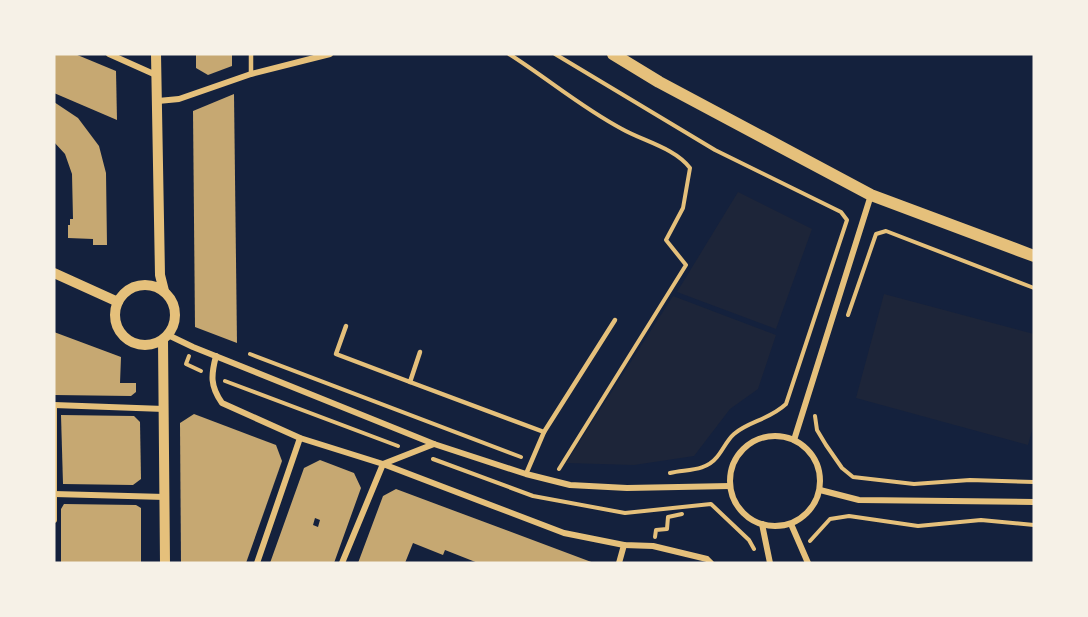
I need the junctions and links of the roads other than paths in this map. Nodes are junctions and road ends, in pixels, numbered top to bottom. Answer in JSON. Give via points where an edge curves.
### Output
{"nodes":[{"id":1,"x":109,"y":54,"type":"edge"},
{"id":2,"x":156,"y":54,"type":"edge"},
{"id":3,"x":251,"y":54,"type":"edge"},
{"id":4,"x":330,"y":54,"type":"edge"},
{"id":5,"x":613,"y":54,"type":"edge"},
{"id":6,"x":251,"y":74,"type":"junction"},
{"id":7,"x":156,"y":75,"type":"junction"},
{"id":8,"x":158,"y":101,"type":"junction"},
{"id":9,"x":870,"y":195,"type":"junction"},
{"id":10,"x":1034,"y":256,"type":"edge"},
{"id":11,"x":54,"y":273,"type":"edge"},
{"id":12,"x":160,"y":274,"type":"junction"},
{"id":13,"x":146,"y":285,"type":"junction"},
{"id":14,"x":164,"y":291,"type":"junction"},
{"id":15,"x":118,"y":302,"type":"junction"},
{"id":16,"x":615,"y":320,"type":"dead end"},
{"id":17,"x":346,"y":326,"type":"dead end"},
{"id":18,"x":165,"y":337,"type":"junction"},
{"id":19,"x":420,"y":352,"type":"dead end"},
{"id":20,"x":216,"y":356,"type":"junction"},
{"id":21,"x":410,"y":382,"type":"junction"},
{"id":22,"x":54,"y":406,"type":"edge"},
{"id":23,"x":165,"y":409,"type":"junction"},
{"id":24,"x":544,"y":432,"type":"junction"},
{"id":25,"x":300,"y":438,"type":"junction"},
{"id":26,"x":794,"y":440,"type":"junction"},
{"id":27,"x":434,"y":444,"type":"junction"},
{"id":28,"x":383,"y":465,"type":"junction"},
{"id":29,"x":526,"y":474,"type":"junction"},
{"id":30,"x":730,"y":486,"type":"junction"},
{"id":31,"x":820,"y":490,"type":"junction"},
{"id":32,"x":54,"y":494,"type":"edge"},
{"id":33,"x":165,"y":497,"type":"junction"},
{"id":34,"x":1034,"y":502,"type":"edge"},
{"id":35,"x":54,"y":520,"type":"edge"},
{"id":36,"x":762,"y":524,"type":"junction"},
{"id":37,"x":791,"y":524,"type":"junction"},
{"id":38,"x":624,"y":545,"type":"junction"},
{"id":39,"x":165,"y":563,"type":"edge"},
{"id":40,"x":257,"y":563,"type":"edge"},
{"id":41,"x":342,"y":563,"type":"edge"},
{"id":42,"x":619,"y":563,"type":"edge"},
{"id":43,"x":711,"y":563,"type":"edge"},
{"id":44,"x":770,"y":563,"type":"edge"},
{"id":45,"x":808,"y":563,"type":"edge"}],
"edges":[{"from":1,"to":7,"type":"street"},
{"from":2,"to":7,"type":"street"},
{"from":3,"to":6,"type":"lane"},
{"from":4,"to":6,"type":"street"},
{"from":5,"to":9,"type":"main road"},
{"from":6,"to":8,"type":"street","via":[[179,99]]},
{"from":7,"to":8,"type":"street"},
{"from":8,"to":12,"type":"street"},
{"from":9,"to":10,"type":"main road"},
{"from":9,"to":26,"type":"street"},
{"from":11,"to":15,"type":"street"},
{"from":12,"to":13,"type":"street"},
{"from":12,"to":14,"type":"street"},
{"from":13,"to":14,"type":"street"},
{"from":13,"to":15,"type":"street","via":[[127,292]]},
{"from":14,"to":18,"type":"street","via":[[175,316]]},
{"from":15,"to":18,"type":"street","via":[[117,323],[124,336],[135,344],[149,345]]},
{"from":16,"to":24,"type":"lane"},
{"from":17,"to":21,"type":"lane","via":[[336,354]]},
{"from":18,"to":20,"type":"street"},
{"from":18,"to":23,"type":"street"},
{"from":19,"to":21,"type":"lane"},
{"from":20,"to":25,"type":"street","via":[[211,376],[222,403]]},
{"from":20,"to":27,"type":"street"},
{"from":21,"to":24,"type":"lane"},
{"from":22,"to":23,"type":"street"},
{"from":22,"to":32,"type":"street"},
{"from":23,"to":33,"type":"street"},
{"from":24,"to":29,"type":"lane"},
{"from":25,"to":28,"type":"street"},
{"from":25,"to":40,"type":"street"},
{"from":26,"to":30,"type":"street","via":[[769,436],[748,445],[733,465]]},
{"from":26,"to":31,"type":"street","via":[[807,448],[817,462]]},
{"from":27,"to":28,"type":"street"},
{"from":27,"to":29,"type":"street"},
{"from":28,"to":38,"type":"street","via":[[564,533]]},
{"from":28,"to":41,"type":"street"},
{"from":29,"to":30,"type":"street","via":[[582,486]]},
{"from":30,"to":36,"type":"street","via":[[742,512]]},
{"from":31,"to":34,"type":"street","via":[[859,500]]},
{"from":31,"to":37,"type":"street","via":[[810,511]]},
{"from":32,"to":33,"type":"street"},
{"from":32,"to":35,"type":"street"},
{"from":33,"to":39,"type":"street"},
{"from":36,"to":37,"type":"street"},
{"from":36,"to":44,"type":"street"},
{"from":37,"to":45,"type":"street"},
{"from":38,"to":42,"type":"street"},
{"from":38,"to":43,"type":"street","via":[[653,546]]}]}
